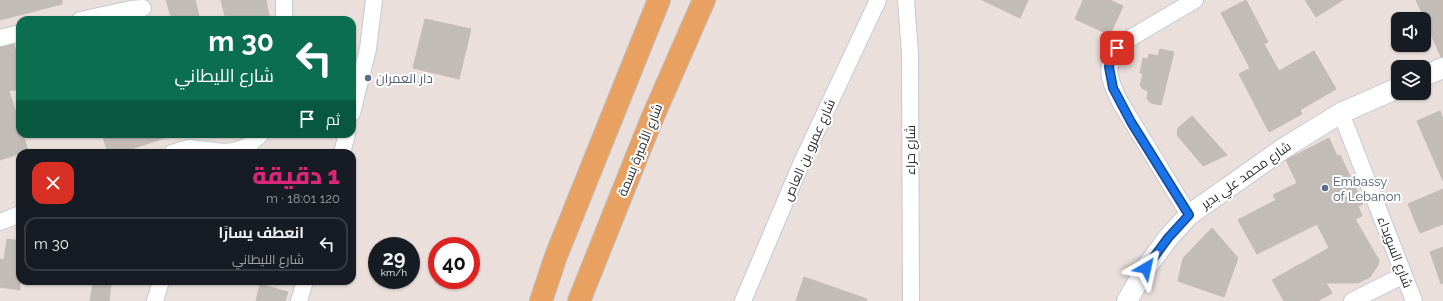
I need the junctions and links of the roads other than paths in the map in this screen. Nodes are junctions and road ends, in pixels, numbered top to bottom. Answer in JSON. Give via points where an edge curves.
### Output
{"nodes":[{"id":1,"x":284,"y":0,"type":"edge"},
{"id":2,"x":374,"y":0,"type":"edge"},
{"id":3,"x":659,"y":0,"type":"edge"},
{"id":4,"x":704,"y":0,"type":"edge"},
{"id":5,"x":878,"y":0,"type":"edge"},
{"id":6,"x":906,"y":0,"type":"edge"},
{"id":7,"x":1195,"y":0,"type":"edge"},
{"id":8,"x":143,"y":9,"type":"edge"},
{"id":9,"x":99,"y":16,"type":"edge"},
{"id":10,"x":284,"y":16,"type":"edge"},
{"id":11,"x":16,"y":34,"type":"edge"},
{"id":12,"x":0,"y":38,"type":"edge"},
{"id":13,"x":1443,"y":68,"type":"edge"},
{"id":14,"x":1431,"y":73,"type":"edge"},
{"id":15,"x":1391,"y":91,"type":"edge"},
{"id":16,"x":356,"y":97,"type":"edge"},
{"id":17,"x":1340,"y":113,"type":"junction"},
{"id":18,"x":257,"y":138,"type":"edge"},
{"id":19,"x":346,"y":138,"type":"edge"},
{"id":20,"x":188,"y":145,"type":"edge"},
{"id":21,"x":209,"y":149,"type":"edge"},
{"id":22,"x":240,"y":149,"type":"edge"},
{"id":23,"x":343,"y":149,"type":"edge"},
{"id":24,"x":1189,"y":215,"type":"junction"},
{"id":25,"x":16,"y":216,"type":"edge"},
{"id":26,"x":0,"y":222,"type":"edge"},
{"id":27,"x":1404,"y":275,"type":"junction"},
{"id":28,"x":160,"y":285,"type":"edge"},
{"id":29,"x":304,"y":285,"type":"edge"},
{"id":30,"x":155,"y":301,"type":"edge"},
{"id":31,"x":299,"y":301,"type":"edge"},
{"id":32,"x":542,"y":301,"type":"edge"},
{"id":33,"x":579,"y":301,"type":"edge"},
{"id":34,"x":743,"y":301,"type":"edge"},
{"id":35,"x":911,"y":301,"type":"edge"},
{"id":36,"x":1127,"y":301,"type":"edge"},
{"id":37,"x":1352,"y":301,"type":"edge"},
{"id":38,"x":1414,"y":301,"type":"edge"}],
"edges":[{"from":1,"to":10,"type":"street"},
{"from":2,"to":16,"type":"street","via":[[368,49]]},
{"from":3,"to":32,"type":"main road","via":[[556,256]]},
{"from":4,"to":33,"type":"main road","name":"شارع الأميرة بسمة","via":[[651,121]]},
{"from":5,"to":34,"type":"street","name":"شارع عمرو بن العاص","via":[[801,164]]},
{"from":6,"to":35,"type":"street","name":"شارع حراء","via":[[910,54]]},
{"from":7,"to":24,"type":"street","via":[[1127,40],[1117,48],[1111,57],[1109,67],[1113,88],[1124,109]]},
{"from":8,"to":9,"type":"street"},
{"from":11,"to":12,"type":"street"},
{"from":13,"to":14,"type":"street"},
{"from":15,"to":17,"type":"street","name":"شارع محمد علي بدير"},
{"from":17,"to":24,"type":"street","name":"شارع محمد علي بدير","via":[[1284,148]]},
{"from":17,"to":27,"type":"street","name":"شارع السويداء"},
{"from":18,"to":22,"type":"street","via":[[248,146]]},
{"from":19,"to":23,"type":"street"},
{"from":20,"to":21,"type":"street"},
{"from":24,"to":36,"type":"street","name":"شارع محمد علي بدير","via":[[1146,268]]},
{"from":25,"to":26,"type":"street"},
{"from":27,"to":37,"type":"street"},
{"from":27,"to":38,"type":"street","name":"شارع السويداء"},
{"from":28,"to":30,"type":"street"},
{"from":29,"to":31,"type":"street"}]}
